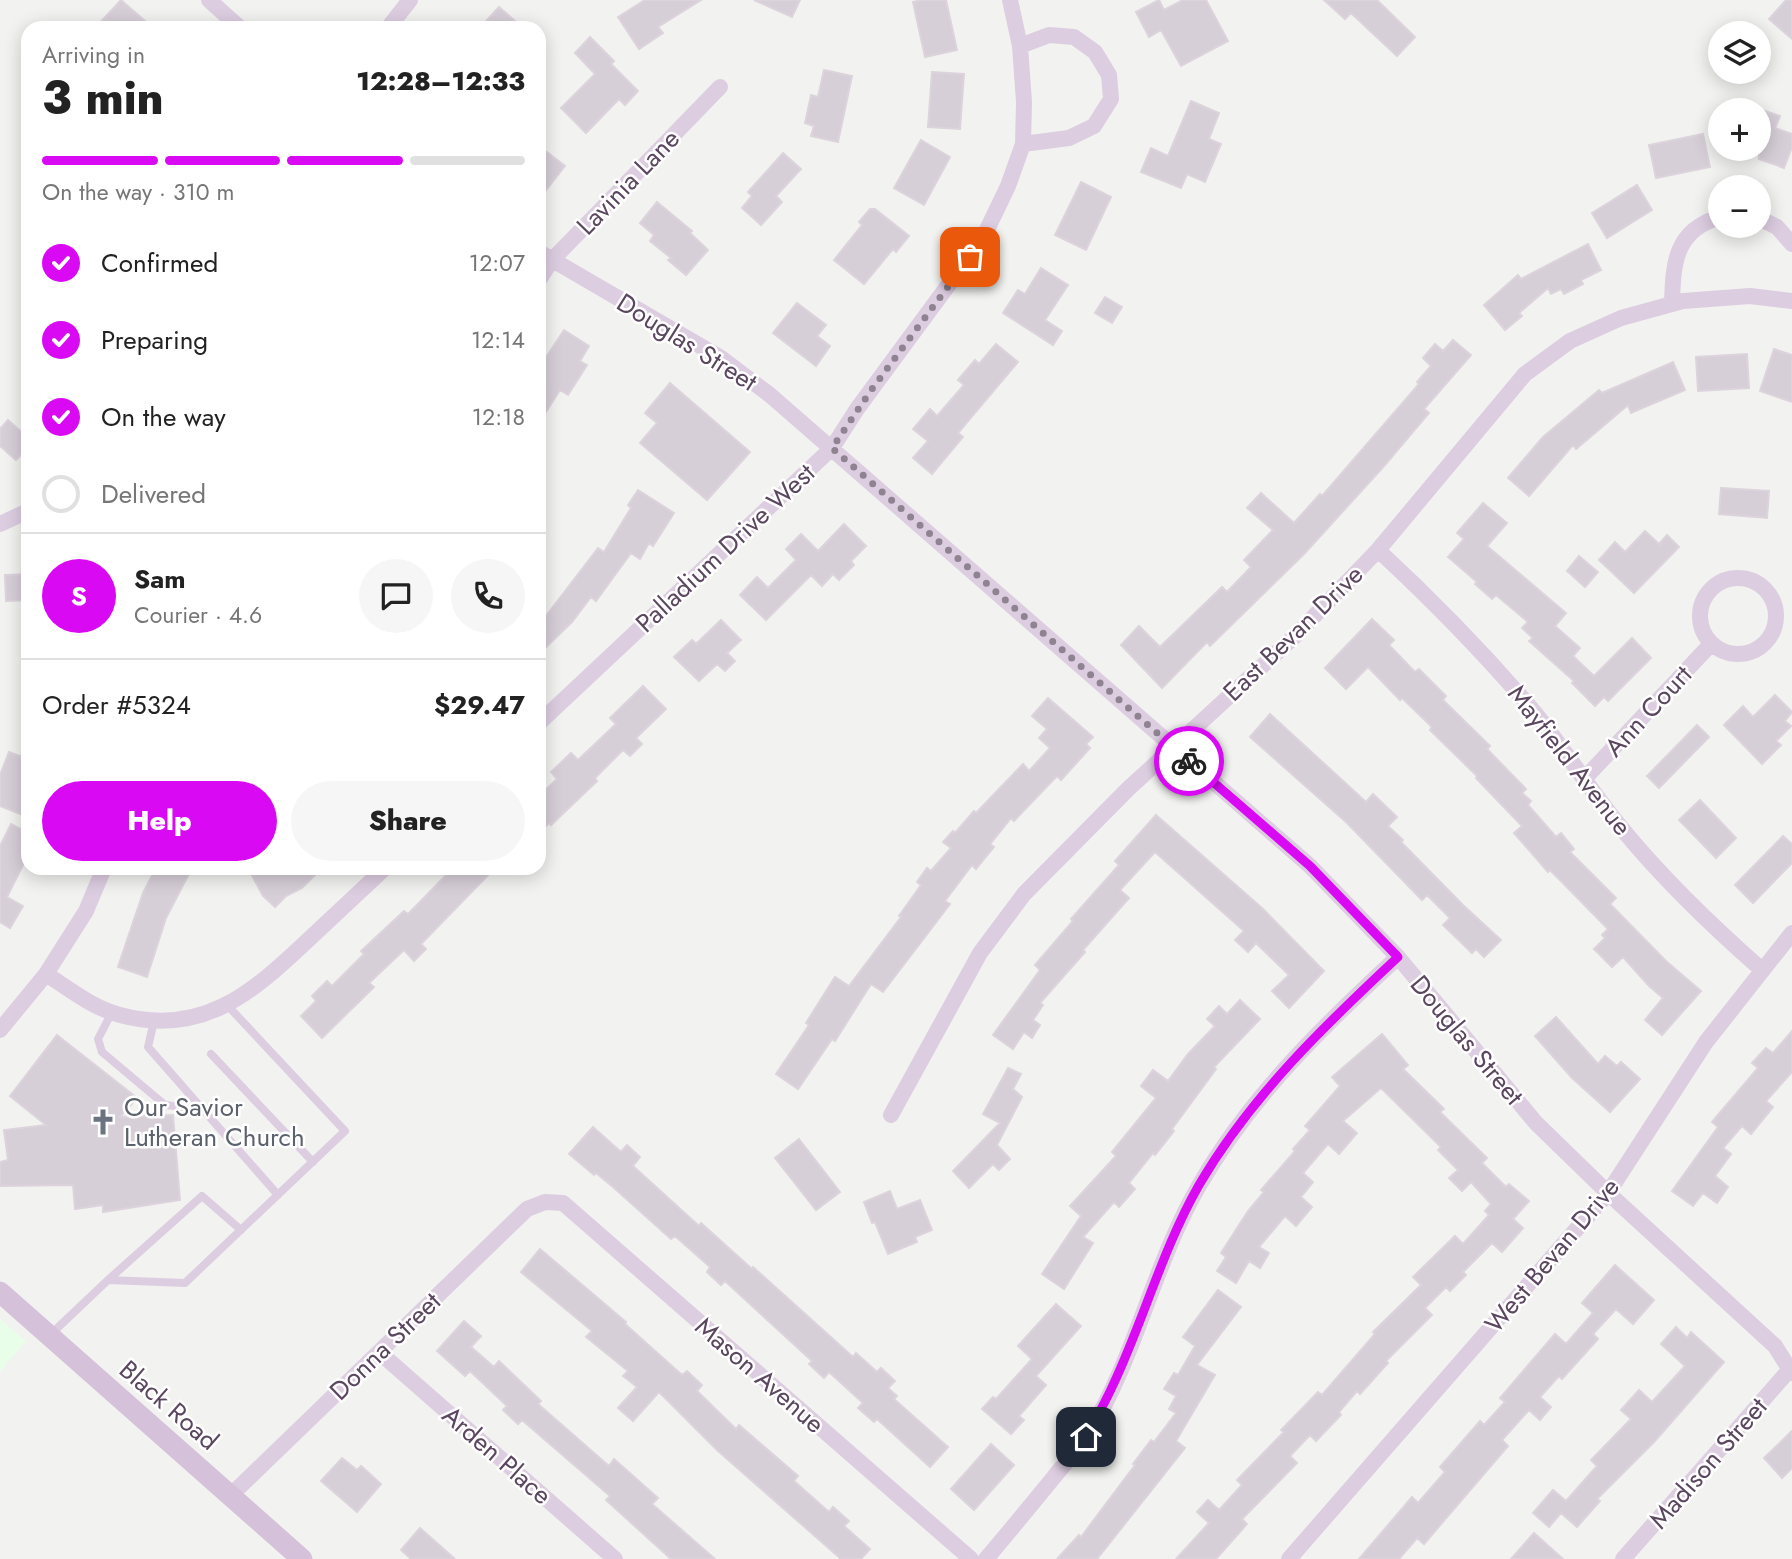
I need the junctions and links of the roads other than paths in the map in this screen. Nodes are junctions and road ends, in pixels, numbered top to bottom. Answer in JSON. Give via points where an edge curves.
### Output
{"nodes":[{"id":1,"x":209,"y":0,"type":"edge"},
{"id":2,"x":410,"y":0,"type":"edge"},
{"id":3,"x":1010,"y":0,"type":"edge"},
{"id":4,"x":232,"y":21,"type":"edge"},
{"id":5,"x":393,"y":21,"type":"edge"},
{"id":6,"x":1020,"y":46,"type":"junction"},
{"id":7,"x":720,"y":88,"type":"dead end"},
{"id":8,"x":1023,"y":144,"type":"junction"},
{"id":9,"x":1708,"y":223,"type":"edge"},
{"id":10,"x":1771,"y":224,"type":"edge"},
{"id":11,"x":1792,"y":244,"type":"edge"},
{"id":12,"x":546,"y":256,"type":"edge"},
{"id":13,"x":1792,"y":300,"type":"edge"},
{"id":14,"x":1672,"y":304,"type":"junction"},
{"id":15,"x":832,"y":448,"type":"junction"},
{"id":16,"x":21,"y":514,"type":"edge"},
{"id":17,"x":0,"y":524,"type":"edge"},
{"id":18,"x":1378,"y":550,"type":"junction"},
{"id":19,"x":1712,"y":644,"type":"junction"},
{"id":20,"x":546,"y":716,"type":"edge"},
{"id":21,"x":1172,"y":747,"type":"junction"},
{"id":22,"x":1585,"y":778,"type":"junction"},
{"id":23,"x":101,"y":875,"type":"edge"},
{"id":24,"x":378,"y":875,"type":"edge"},
{"id":25,"x":1792,"y":933,"type":"edge"},
{"id":26,"x":1398,"y":957,"type":"junction"},
{"id":27,"x":1762,"y":970,"type":"junction"},
{"id":28,"x":46,"y":974,"type":"junction"},
{"id":29,"x":228,"y":1006,"type":"junction"},
{"id":30,"x":112,"y":1012,"type":"junction"},
{"id":31,"x":154,"y":1021,"type":"junction"},
{"id":32,"x":0,"y":1030,"type":"edge"},
{"id":33,"x":211,"y":1054,"type":"dead end"},
{"id":34,"x":202,"y":1109,"type":"junction"},
{"id":35,"x":891,"y":1115,"type":"dead end"},
{"id":36,"x":313,"y":1161,"type":"junction"},
{"id":37,"x":1608,"y":1194,"type":"junction"},
{"id":38,"x":278,"y":1195,"type":"junction"},
{"id":39,"x":545,"y":1202,"type":"joint"},
{"id":40,"x":241,"y":1230,"type":"junction"},
{"id":41,"x":108,"y":1280,"type":"junction"},
{"id":42,"x":0,"y":1292,"type":"edge"},
{"id":43,"x":49,"y":1336,"type":"junction"},
{"id":44,"x":379,"y":1352,"type":"junction"},
{"id":45,"x":1791,"y":1370,"type":"edge"},
{"id":46,"x":230,"y":1496,"type":"junction"},
{"id":47,"x":302,"y":1559,"type":"edge"},
{"id":48,"x":615,"y":1559,"type":"edge"},
{"id":49,"x":971,"y":1559,"type":"edge"},
{"id":50,"x":986,"y":1559,"type":"edge"},
{"id":51,"x":1289,"y":1559,"type":"edge"},
{"id":52,"x":1623,"y":1559,"type":"edge"}],
"edges":[{"from":1,"to":4,"type":"street"},
{"from":2,"to":5,"type":"street"},
{"from":3,"to":6,"type":"street","name":"Palladium Drive West"},
{"from":6,"to":8,"type":"street","name":"Palladium Drive West"},
{"from":6,"to":8,"type":"street","via":[[1049,35],[1074,37],[1095,52],[1109,75],[1111,99],[1094,126],[1069,138]]},
{"from":7,"to":12,"type":"street","name":"Lavinia Lane"},
{"from":8,"to":15,"type":"street","name":"Palladium Drive West","via":[[983,238]]},
{"from":9,"to":14,"type":"street","via":[[1689,233],[1675,258]]},
{"from":10,"to":11,"type":"street"},
{"from":12,"to":15,"type":"street","name":"Douglas Street","via":[[721,358]]},
{"from":13,"to":14,"type":"street","name":"East Bevan Drive","via":[[1750,296]]},
{"from":14,"to":18,"type":"street","name":"East Bevan Drive","via":[[1621,318],[1570,341],[1525,374]]},
{"from":15,"to":20,"type":"street","name":"Palladium Drive West"},
{"from":15,"to":21,"type":"street","name":"Douglas Street"},
{"from":16,"to":17,"type":"street"},
{"from":18,"to":21,"type":"street","name":"East Bevan Drive","via":[[1276,653]]},
{"from":18,"to":22,"type":"street","name":"Mayfield Avenue","via":[[1484,654]]},
{"from":19,"to":19,"type":"street","name":"Ann Court","via":[[1735,654],[1760,647],[1769,638],[1776,614],[1766,590],[1745,578],[1732,578],[1711,589],[1704,598],[1700,622]]},
{"from":19,"to":22,"type":"street","name":"Ann Court"},
{"from":21,"to":26,"type":"street","name":"Douglas Street","via":[[1310,866]]},
{"from":21,"to":35,"type":"street","name":"East Bevan Drive","via":[[1017,904],[980,953]]},
{"from":22,"to":27,"type":"street","name":"Mayfield Avenue","via":[[1623,830],[1672,884]]},
{"from":23,"to":28,"type":"street","via":[[86,911]]},
{"from":24,"to":29,"type":"street","via":[[263,982]]},
{"from":25,"to":27,"type":"street","name":"West Bevan Drive"},
{"from":26,"to":37,"type":"street","name":"Douglas Street","via":[[1536,1123]]},
{"from":26,"to":50,"type":"street","via":[[1290,1061],[1240,1122],[1199,1186],[1114,1385],[1086,1437]]},
{"from":27,"to":37,"type":"street","name":"West Bevan Drive","via":[[1706,1042]]},
{"from":28,"to":30,"type":"street"},
{"from":28,"to":32,"type":"street"},
{"from":29,"to":31,"type":"street","via":[[191,1018]]},
{"from":29,"to":36,"type":"lane","via":[[345,1131]]},
{"from":30,"to":31,"type":"street"},
{"from":30,"to":34,"type":"lane","via":[[98,1039],[102,1052],[165,1105]]},
{"from":31,"to":34,"type":"lane","via":[[148,1046]]},
{"from":33,"to":36,"type":"lane"},
{"from":34,"to":38,"type":"lane"},
{"from":36,"to":38,"type":"lane"},
{"from":37,"to":45,"type":"street","name":"Douglas Street","via":[[1775,1346]]},
{"from":37,"to":51,"type":"street","name":"West Bevan Drive"},
{"from":38,"to":40,"type":"lane"},
{"from":39,"to":44,"type":"street","name":"Donna Street","via":[[527,1209]]},
{"from":39,"to":49,"type":"street","name":"Mason Avenue","via":[[563,1203]]},
{"from":40,"to":41,"type":"lane","via":[[186,1283]]},
{"from":40,"to":41,"type":"lane","via":[[202,1195]]},
{"from":41,"to":43,"type":"lane"},
{"from":42,"to":43,"type":"main road","name":"Black Road"},
{"from":43,"to":46,"type":"main road","name":"Black Road"},
{"from":44,"to":46,"type":"street","name":"Donna Street"},
{"from":44,"to":48,"type":"street","name":"Arden Place"},
{"from":45,"to":52,"type":"street","name":"Madison Street"},
{"from":46,"to":47,"type":"main road","name":"Black Road"}]}
